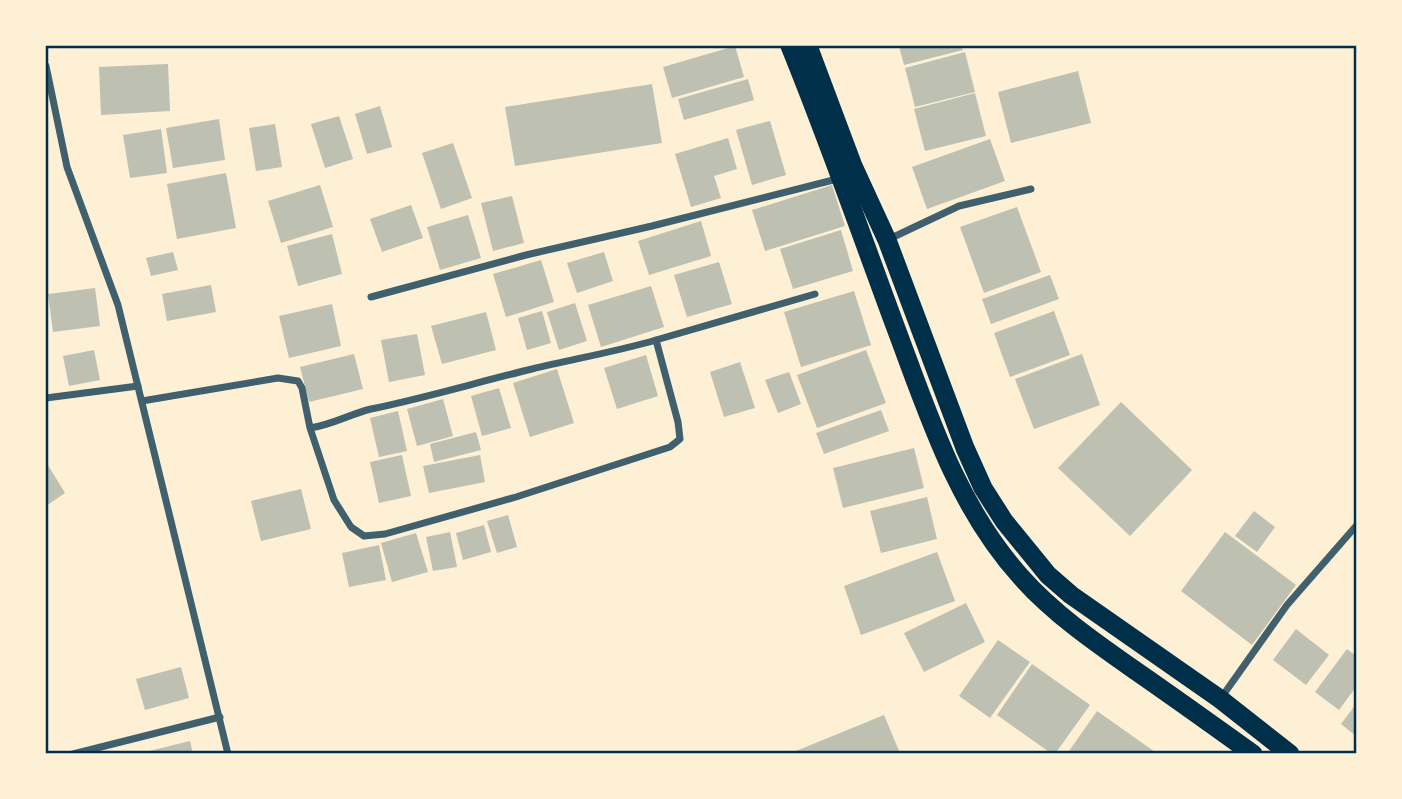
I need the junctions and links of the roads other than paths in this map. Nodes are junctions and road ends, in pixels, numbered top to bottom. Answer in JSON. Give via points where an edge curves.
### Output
{"nodes":[{"id":1,"x":790,"y":46,"type":"edge"},
{"id":2,"x":808,"y":46,"type":"edge"},
{"id":3,"x":46,"y":66,"type":"edge"},
{"id":4,"x":842,"y":178,"type":"junction"},
{"id":5,"x":1031,"y":189,"type":"dead end"},
{"id":6,"x":887,"y":240,"type":"junction"},
{"id":7,"x":815,"y":294,"type":"dead end"},
{"id":8,"x":371,"y":297,"type":"dead end"},
{"id":9,"x":656,"y":340,"type":"junction"},
{"id":10,"x":138,"y":386,"type":"junction"},
{"id":11,"x":46,"y":398,"type":"edge"},
{"id":12,"x":142,"y":401,"type":"junction"},
{"id":13,"x":310,"y":428,"type":"junction"},
{"id":14,"x":1356,"y":526,"type":"edge"},
{"id":15,"x":1220,"y":699,"type":"junction"},
{"id":16,"x":220,"y":717,"type":"junction"},
{"id":17,"x":73,"y":754,"type":"edge"},
{"id":18,"x":228,"y":754,"type":"edge"},
{"id":19,"x":1253,"y":754,"type":"edge"},
{"id":20,"x":1290,"y":754,"type":"edge"}],
"edges":[{"from":1,"to":4,"type":"highway"},
{"from":2,"to":6,"type":"highway","via":[[853,166]]},
{"from":3,"to":10,"type":"street","via":[[67,167],[118,305]]},
{"from":4,"to":8,"type":"street"},
{"from":4,"to":19,"type":"highway","via":[[932,427],[958,485],[1002,555],[1102,648]]},
{"from":5,"to":6,"type":"street","via":[[959,206]]},
{"from":6,"to":15,"type":"highway","via":[[965,448],[1004,521],[1048,575],[1071,595]]},
{"from":7,"to":9,"type":"street"},
{"from":9,"to":13,"type":"street"},
{"from":9,"to":13,"type":"street","via":[[678,422],[680,439],[670,447],[385,534],[364,536],[351,527],[334,500]]},
{"from":10,"to":11,"type":"street"},
{"from":10,"to":12,"type":"street"},
{"from":12,"to":13,"type":"street","via":[[291,379],[302,388]]},
{"from":12,"to":16,"type":"street"},
{"from":14,"to":15,"type":"street","via":[[1287,605]]},
{"from":15,"to":20,"type":"highway"},
{"from":16,"to":17,"type":"street"},
{"from":16,"to":18,"type":"street"}]}
